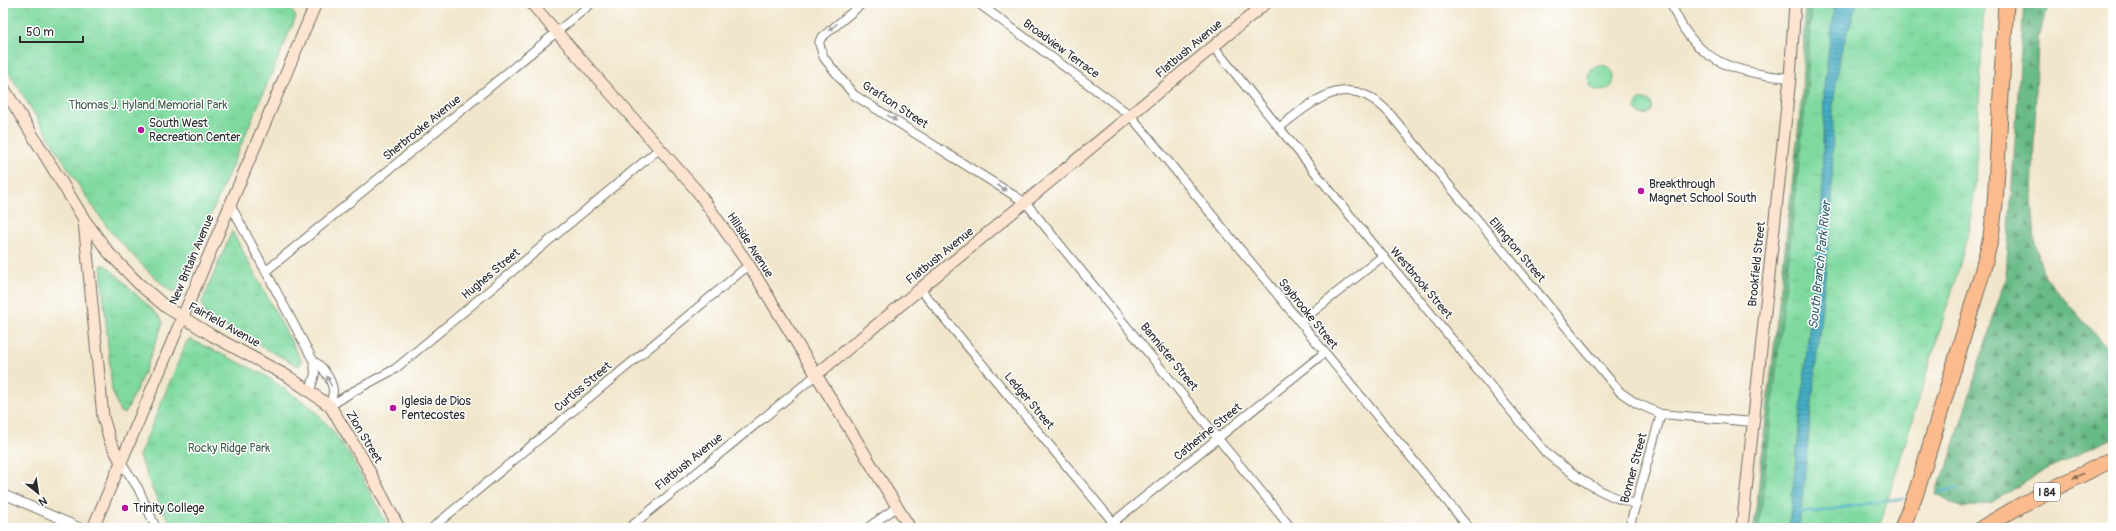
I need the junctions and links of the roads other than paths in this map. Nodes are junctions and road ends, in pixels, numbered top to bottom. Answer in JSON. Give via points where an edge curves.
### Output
{"nodes":[{"id":1,"x":316,"y":3,"type":"edge"},
{"id":2,"x":531,"y":3,"type":"edge"},
{"id":3,"x":592,"y":3,"type":"edge"},
{"id":4,"x":864,"y":3,"type":"edge"},
{"id":5,"x":978,"y":3,"type":"edge"},
{"id":6,"x":1266,"y":3,"type":"edge"},
{"id":7,"x":1671,"y":3,"type":"edge"},
{"id":8,"x":1795,"y":3,"type":"edge"},
{"id":9,"x":2006,"y":3,"type":"edge"},
{"id":10,"x":2015,"y":3,"type":"edge"},
{"id":11,"x":557,"y":32,"type":"junction"},
{"id":12,"x":1213,"y":46,"type":"junction"},
{"id":13,"x":1790,"y":78,"type":"junction"},
{"id":14,"x":3,"y":87,"type":"edge"},
{"id":15,"x":1130,"y":115,"type":"junction"},
{"id":16,"x":1280,"y":127,"type":"junction"},
{"id":17,"x":659,"y":149,"type":"junction"},
{"id":18,"x":1026,"y":203,"type":"junction"},
{"id":19,"x":230,"y":204,"type":"junction"},
{"id":20,"x":84,"y":219,"type":"junction"},
{"id":21,"x":1383,"y":256,"type":"junction"},
{"id":22,"x":749,"y":266,"type":"junction"},
{"id":23,"x":266,"y":271,"type":"junction"},
{"id":24,"x":920,"y":289,"type":"junction"},
{"id":25,"x":183,"y":317,"type":"junction"},
{"id":26,"x":1300,"y":322,"type":"junction"},
{"id":27,"x":1324,"y":353,"type":"junction"},
{"id":28,"x":314,"y":362,"type":"junction"},
{"id":29,"x":816,"y":375,"type":"junction"},
{"id":30,"x":310,"y":391,"type":"junction"},
{"id":31,"x":330,"y":406,"type":"junction"},
{"id":32,"x":1661,"y":414,"type":"junction"},
{"id":33,"x":1753,"y":422,"type":"junction"},
{"id":34,"x":1219,"y":438,"type":"junction"},
{"id":35,"x":2113,"y":459,"type":"edge"},
{"id":36,"x":121,"y":462,"type":"junction"},
{"id":37,"x":3,"y":494,"type":"edge"},
{"id":38,"x":1636,"y":504,"type":"junction"},
{"id":39,"x":897,"y":507,"type":"junction"},
{"id":40,"x":1116,"y":525,"type":"edge"},
{"id":41,"x":81,"y":528,"type":"edge"},
{"id":42,"x":93,"y":528,"type":"edge"},
{"id":43,"x":156,"y":528,"type":"edge"},
{"id":44,"x":399,"y":528,"type":"edge"},
{"id":45,"x":432,"y":528,"type":"edge"},
{"id":46,"x":629,"y":528,"type":"edge"},
{"id":47,"x":867,"y":528,"type":"edge"},
{"id":48,"x":910,"y":528,"type":"edge"},
{"id":49,"x":1106,"y":528,"type":"edge"},
{"id":50,"x":1291,"y":528,"type":"edge"},
{"id":51,"x":1469,"y":528,"type":"edge"},
{"id":52,"x":1629,"y":528,"type":"edge"},
{"id":53,"x":1742,"y":528,"type":"edge"},
{"id":54,"x":1902,"y":528,"type":"edge"},
{"id":55,"x":1914,"y":528,"type":"edge"},
{"id":56,"x":1982,"y":528,"type":"edge"}],
"edges":[{"from":1,"to":19,"type":"street","name":"New Britain Avenue"},
{"from":2,"to":11,"type":"street","name":"Hillside Avenue"},
{"from":3,"to":11,"type":"street","name":"Sherbrooke Avenue"},
{"from":4,"to":18,"type":"street","name":"Grafton Street","one_way":true,"via":[[821,38],[819,44],[824,58],[854,95]]},
{"from":5,"to":15,"type":"street","name":"Broadview Terrace"},
{"from":6,"to":12,"type":"street","name":"Flatbush Avenue"},
{"from":7,"to":13,"type":"street","via":[[1679,22],[1692,40],[1720,63],[1751,74]]},
{"from":8,"to":13,"type":"street","name":"Brookfield Street"},
{"from":9,"to":54,"type":"highway","via":[[1995,204],[1988,248],[1917,490]]},
{"from":10,"to":55,"type":"highway","via":[[2004,194],[1996,252]]},
{"from":11,"to":17,"type":"street","name":"Hillside Avenue"},
{"from":11,"to":23,"type":"street","name":"Sherbrooke Avenue"},
{"from":12,"to":15,"type":"street","name":"Flatbush Avenue"},
{"from":12,"to":16,"type":"street","name":"Westbrook Street"},
{"from":13,"to":33,"type":"street","name":"Brookfield Street"},
{"from":14,"to":20,"type":"street","name":"Fairfield Avenue"},
{"from":15,"to":18,"type":"street","name":"Flatbush Avenue"},
{"from":15,"to":26,"type":"street","name":"Saybrooke Street"},
{"from":16,"to":21,"type":"street","name":"Westbrook Street"},
{"from":16,"to":32,"type":"street","name":"Ellington Street","via":[[1306,106],[1340,91],[1362,92],[1374,98],[1390,114],[1606,377],[1620,392],[1636,403]]},
{"from":17,"to":22,"type":"street","name":"Hillside Avenue","via":[[698,192]]},
{"from":17,"to":31,"type":"street","name":"Hughes Street","via":[[395,369]]},
{"from":18,"to":24,"type":"street","name":"Flatbush Avenue"},
{"from":18,"to":34,"type":"street","name":"Bannister Street"},
{"from":19,"to":23,"type":"street","name":"Zion Street"},
{"from":19,"to":25,"type":"street","name":"New Britain Avenue"},
{"from":20,"to":25,"type":"street","name":"Fairfield Avenue","via":[[124,269],[152,295]]},
{"from":20,"to":36,"type":"street","name":"Fairfield Avenue","via":[[103,417],[110,441]]},
{"from":21,"to":26,"type":"street"},
{"from":21,"to":38,"type":"street","name":"Westbrook Street","via":[[1546,453],[1603,493]]},
{"from":22,"to":29,"type":"street","name":"Hillside Avenue"},
{"from":22,"to":45,"type":"street","name":"Curtiss Street"},
{"from":23,"to":28,"type":"street","name":"Zion Street"},
{"from":24,"to":29,"type":"street","name":"Flatbush Avenue"},
{"from":24,"to":40,"type":"street","name":"Ledger Street"},
{"from":25,"to":30,"type":"street","name":"Fairfield Avenue"},
{"from":25,"to":36,"type":"street","name":"New Britain Avenue"},
{"from":26,"to":27,"type":"street","name":"Saybrooke Street"},
{"from":27,"to":34,"type":"street","name":"Catherine Street"},
{"from":27,"to":51,"type":"street","name":"Saybrooke Street"},
{"from":28,"to":30,"type":"street","name":"Zion Street","via":[[316,374]]},
{"from":31,"to":28,"type":"street","name":"Zion Street","one_way":true,"via":[[333,390],[321,366]]},
{"from":29,"to":39,"type":"street","name":"Hillside Avenue"},
{"from":29,"to":46,"type":"street","name":"Flatbush Avenue"},
{"from":30,"to":31,"type":"street","name":"Fairfield Avenue"},
{"from":31,"to":44,"type":"street","name":"Zion Street","via":[[361,456]]},
{"from":32,"to":33,"type":"street","name":"Ellington Street"},
{"from":32,"to":38,"type":"street","name":"Bonner Street"},
{"from":33,"to":53,"type":"street","name":"Brookfield Street"},
{"from":34,"to":40,"type":"street","name":"Catherine Street"},
{"from":34,"to":50,"type":"street","name":"Bannister Street"},
{"from":35,"to":56,"type":"highway","number":"I 84","one_way":true},
{"from":36,"to":42,"type":"street","name":"New Britain Avenue"},
{"from":36,"to":43,"type":"street","via":[[138,488]]},
{"from":37,"to":41,"type":"street"},
{"from":38,"to":52,"type":"street","name":"Bonner Street"},
{"from":39,"to":47,"type":"street"},
{"from":39,"to":48,"type":"street","name":"Hillside Avenue"},
{"from":40,"to":49,"type":"street","name":"Catherine Street"}]}
